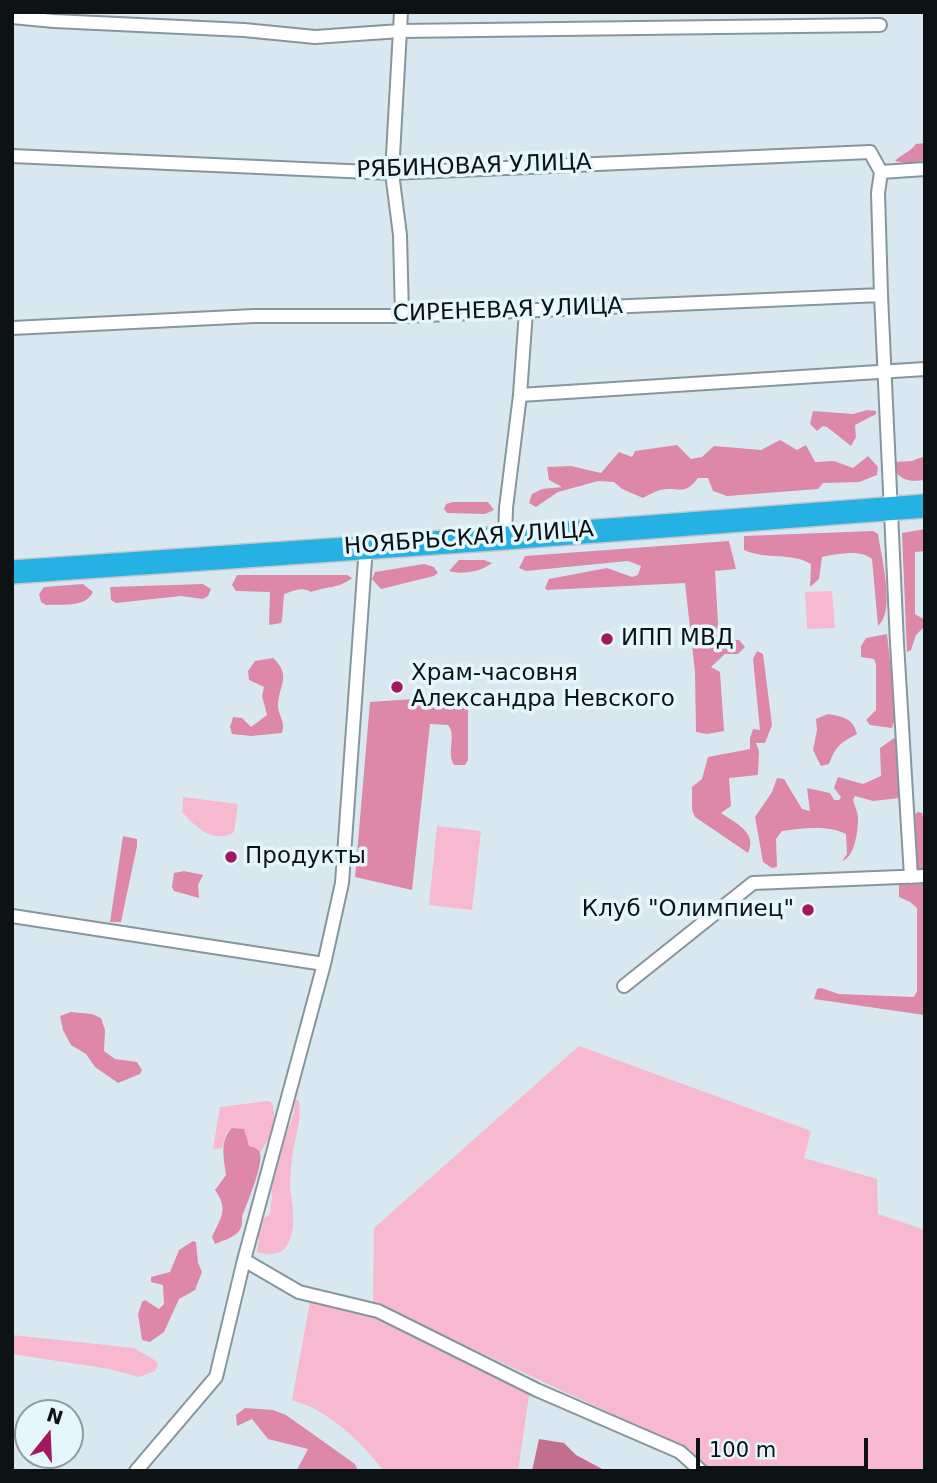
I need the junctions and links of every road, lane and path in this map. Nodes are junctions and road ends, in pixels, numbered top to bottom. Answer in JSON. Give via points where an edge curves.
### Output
{"nodes":[{"id":1,"x":401,"y":12,"type":"edge"},
{"id":2,"x":12,"y":17,"type":"edge"},
{"id":3,"x":880,"y":25,"type":"dead end"},
{"id":4,"x":400,"y":31,"type":"junction"},
{"id":5,"x":12,"y":156,"type":"edge"},
{"id":6,"x":925,"y":169,"type":"edge"},
{"id":7,"x":881,"y":172,"type":"junction"},
{"id":8,"x":392,"y":173,"type":"junction"},
{"id":9,"x":881,"y":295,"type":"junction"},
{"id":10,"x":526,"y":311,"type":"junction"},
{"id":11,"x":402,"y":316,"type":"junction"},
{"id":12,"x":12,"y":328,"type":"edge"},
{"id":13,"x":925,"y":369,"type":"edge"},
{"id":14,"x":885,"y":372,"type":"junction"},
{"id":15,"x":520,"y":395,"type":"junction"},
{"id":16,"x":925,"y":506,"type":"edge"},
{"id":17,"x":891,"y":508,"type":"junction"},
{"id":18,"x":505,"y":538,"type":"junction"},
{"id":19,"x":366,"y":546,"type":"junction"},
{"id":20,"x":12,"y":572,"type":"edge"},
{"id":21,"x":925,"y":876,"type":"edge"},
{"id":22,"x":911,"y":877,"type":"junction"},
{"id":23,"x":12,"y":916,"type":"edge"},
{"id":24,"x":324,"y":964,"type":"junction"},
{"id":25,"x":624,"y":986,"type":"dead end"},
{"id":26,"x":244,"y":1260,"type":"junction"},
{"id":27,"x":136,"y":1471,"type":"edge"},
{"id":28,"x":701,"y":1471,"type":"edge"}],
"edges":[{"from":1,"to":4,"type":"street"},
{"from":2,"to":4,"type":"street","via":[[315,37]]},
{"from":3,"to":4,"type":"street"},
{"from":4,"to":8,"type":"street"},
{"from":5,"to":8,"type":"street","name":"РЯБИНОВАЯ УЛИЦА"},
{"from":6,"to":7,"type":"street"},
{"from":7,"to":8,"type":"street","name":"РЯБИНОВАЯ УЛИЦА","via":[[870,152]]},
{"from":7,"to":9,"type":"street"},
{"from":8,"to":11,"type":"street","via":[[400,235]]},
{"from":9,"to":10,"type":"street","name":"СИРЕНЕВАЯ УЛИЦА"},
{"from":9,"to":14,"type":"street"},
{"from":10,"to":11,"type":"street","name":"СИРЕНЕВАЯ УЛИЦА"},
{"from":10,"to":15,"type":"street"},
{"from":11,"to":12,"type":"street","name":"СИРЕНЕВАЯ УЛИЦА","via":[[254,316]]},
{"from":13,"to":14,"type":"street"},
{"from":14,"to":15,"type":"street"},
{"from":14,"to":17,"type":"street"},
{"from":15,"to":18,"type":"street"},
{"from":16,"to":17,"type":"highway","name":"НОЯБРЬСКАЯ УЛИЦА"},
{"from":17,"to":18,"type":"highway","name":"НОЯБРЬСКАЯ УЛИЦА"},
{"from":17,"to":22,"type":"street"},
{"from":18,"to":19,"type":"highway","name":"НОЯБРЬСКАЯ УЛИЦА"},
{"from":19,"to":20,"type":"highway","name":"НОЯБРЬСКАЯ УЛИЦА"},
{"from":19,"to":24,"type":"street","via":[[342,883]]},
{"from":21,"to":22,"type":"street"},
{"from":22,"to":25,"type":"street","via":[[753,883]]},
{"from":23,"to":24,"type":"street"},
{"from":24,"to":26,"type":"street"},
{"from":26,"to":27,"type":"street","via":[[216,1377]]},
{"from":26,"to":28,"type":"street","via":[[299,1292],[378,1311],[537,1390],[680,1452]]}]}
